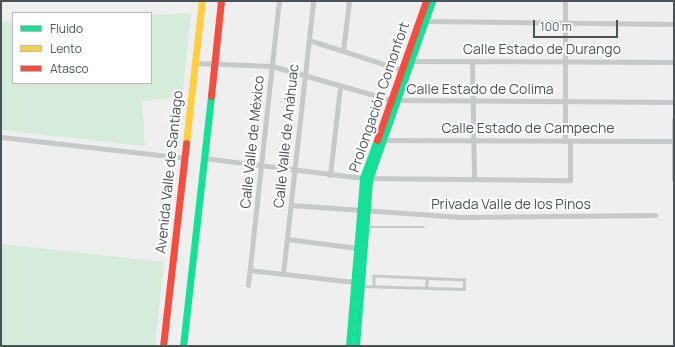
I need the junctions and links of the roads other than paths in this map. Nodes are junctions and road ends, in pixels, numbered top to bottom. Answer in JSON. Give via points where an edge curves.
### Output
{"nodes":[{"id":1,"x":202,"y":1,"type":"edge"},
{"id":2,"x":221,"y":1,"type":"edge"},
{"id":3,"x":279,"y":1,"type":"edge"},
{"id":4,"x":313,"y":1,"type":"edge"},
{"id":5,"x":349,"y":1,"type":"edge"},
{"id":6,"x":426,"y":1,"type":"edge"},
{"id":7,"x":432,"y":1,"type":"edge"},
{"id":8,"x":565,"y":1,"type":"edge"},
{"id":9,"x":425,"y":21,"type":"junction"},
{"id":10,"x":565,"y":22,"type":"junction"},
{"id":11,"x":674,"y":24,"type":"edge"},
{"id":12,"x":309,"y":40,"type":"junction"},
{"id":13,"x":343,"y":51,"type":"junction"},
{"id":14,"x":411,"y":61,"type":"junction"},
{"id":15,"x":472,"y":61,"type":"junction"},
{"id":16,"x":565,"y":62,"type":"junction"},
{"id":17,"x":674,"y":62,"type":"edge"},
{"id":18,"x":195,"y":63,"type":"junction"},
{"id":19,"x":214,"y":64,"type":"junction"},
{"id":20,"x":272,"y":66,"type":"junction"},
{"id":21,"x":402,"y":70,"type":"junction"},
{"id":22,"x":305,"y":76,"type":"junction"},
{"id":23,"x":340,"y":87,"type":"junction"},
{"id":24,"x":394,"y":100,"type":"junction"},
{"id":25,"x":472,"y":101,"type":"junction"},
{"id":26,"x":565,"y":102,"type":"junction"},
{"id":27,"x":674,"y":102,"type":"edge"},
{"id":28,"x":674,"y":119,"type":"edge"},
{"id":29,"x":1,"y":137,"type":"edge"},
{"id":30,"x":383,"y":140,"type":"junction"},
{"id":31,"x":473,"y":141,"type":"junction"},
{"id":32,"x":568,"y":141,"type":"junction"},
{"id":33,"x":674,"y":141,"type":"edge"},
{"id":34,"x":184,"y":158,"type":"junction"},
{"id":35,"x":204,"y":158,"type":"junction"},
{"id":36,"x":261,"y":167,"type":"junction"},
{"id":37,"x":294,"y":172,"type":"junction"},
{"id":38,"x":330,"y":175,"type":"junction"},
{"id":39,"x":366,"y":178,"type":"junction"},
{"id":40,"x":474,"y":179,"type":"junction"},
{"id":41,"x":674,"y":179,"type":"edge"},
{"id":42,"x":291,"y":205,"type":"junction"},
{"id":43,"x":363,"y":213,"type":"junction"},
{"id":44,"x":655,"y":215,"type":"dead end"},
{"id":45,"x":366,"y":227,"type":"junction"},
{"id":46,"x":424,"y":227,"type":"dead end"},
{"id":47,"x":287,"y":239,"type":"junction"},
{"id":48,"x":357,"y":248,"type":"junction"},
{"id":49,"x":250,"y":270,"type":"junction"},
{"id":50,"x":283,"y":274,"type":"junction"},
{"id":51,"x":426,"y":278,"type":"junction"},
{"id":52,"x":354,"y":282,"type":"junction"},
{"id":53,"x":248,"y":285,"type":"dead end"},
{"id":54,"x":361,"y":286,"type":"junction"},
{"id":55,"x":374,"y":286,"type":"junction"},
{"id":56,"x":426,"y":288,"type":"junction"},
{"id":57,"x":163,"y":346,"type":"edge"},
{"id":58,"x":183,"y":346,"type":"edge"},
{"id":59,"x":349,"y":346,"type":"edge"},
{"id":60,"x":356,"y":346,"type":"edge"}],
"edges":[{"from":1,"to":18,"type":"main road","name":"Avenida Valle de Santiago"},
{"from":2,"to":19,"type":"main road"},
{"from":3,"to":20,"type":"street","name":"Calle Valle de México"},
{"from":4,"to":12,"type":"street","name":"Calle Valle de Anáhuac"},
{"from":5,"to":13,"type":"street"},
{"from":6,"to":21,"type":"main road","name":"Prolongación Comonfort"},
{"from":7,"to":9,"type":"main road","name":"Prolongación Comonfort"},
{"from":8,"to":10,"type":"street"},
{"from":9,"to":10,"type":"street"},
{"from":9,"to":14,"type":"main road","name":"Prolongación Comonfort"},
{"from":10,"to":11,"type":"street"},
{"from":10,"to":16,"type":"street"},
{"from":12,"to":13,"type":"street"},
{"from":12,"to":22,"type":"street","name":"Calle Valle de Anáhuac"},
{"from":13,"to":21,"type":"street"},
{"from":14,"to":15,"type":"street","name":"Calle Estado de Durango"},
{"from":14,"to":24,"type":"main road","name":"Prolongación Comonfort"},
{"from":15,"to":16,"type":"street","name":"Calle Estado de Durango"},
{"from":15,"to":25,"type":"street"},
{"from":16,"to":17,"type":"street","name":"Calle Estado de Durango"},
{"from":16,"to":26,"type":"street"},
{"from":18,"to":19,"type":"street","name":"Calle Estado de Colima"},
{"from":18,"to":34,"type":"main road","name":"Avenida Valle de Santiago"},
{"from":19,"to":20,"type":"street","name":"Calle Estado de Colima"},
{"from":19,"to":35,"type":"main road"},
{"from":20,"to":22,"type":"street","name":"Calle Estado de Colima"},
{"from":20,"to":36,"type":"street","name":"Calle Valle de México"},
{"from":21,"to":24,"type":"main road","name":"Prolongación Comonfort"},
{"from":22,"to":23,"type":"street","name":"Calle Estado de Colima"},
{"from":22,"to":37,"type":"street","name":"Calle Valle de Anáhuac"},
{"from":23,"to":24,"type":"street","name":"Calle Estado de Colima"},
{"from":23,"to":38,"type":"street"},
{"from":24,"to":25,"type":"street","name":"Calle Estado de Colima"},
{"from":24,"to":30,"type":"main road","name":"Prolongación Comonfort"},
{"from":24,"to":39,"type":"main road","name":"Prolongación Comonfort"},
{"from":25,"to":26,"type":"street","name":"Calle Estado de Colima"},
{"from":25,"to":31,"type":"street"},
{"from":26,"to":27,"type":"street","name":"Calle Estado de Colima"},
{"from":26,"to":32,"type":"street"},
{"from":28,"to":33,"type":"street"},
{"from":29,"to":34,"type":"street"},
{"from":30,"to":31,"type":"street","name":"Calle Estado de Campeche"},
{"from":30,"to":39,"type":"main road","name":"Prolongación Comonfort"},
{"from":31,"to":32,"type":"street","name":"Calle Estado de Campeche"},
{"from":31,"to":40,"type":"street"},
{"from":32,"to":33,"type":"street","name":"Calle Estado de Campeche"},
{"from":32,"to":40,"type":"street","via":[[570,180]]},
{"from":33,"to":41,"type":"street"},
{"from":34,"to":57,"type":"main road","name":"Avenida Valle de Santiago"},
{"from":35,"to":36,"type":"street"},
{"from":35,"to":58,"type":"main road"},
{"from":36,"to":37,"type":"street"},
{"from":36,"to":49,"type":"street","name":"Calle Valle de México"},
{"from":37,"to":38,"type":"street"},
{"from":37,"to":42,"type":"street","name":"Calle Valle de Anáhuac"},
{"from":38,"to":39,"type":"street"},
{"from":39,"to":40,"type":"street"},
{"from":39,"to":43,"type":"main road","name":"Prolongación Comonfort"},
{"from":42,"to":43,"type":"street","name":"Privada Valle de los Pinos"},
{"from":42,"to":47,"type":"street","name":"Calle Valle de Anáhuac"},
{"from":43,"to":44,"type":"street","name":"Privada Valle de los Pinos","via":[[493,218]]},
{"from":43,"to":45,"type":"main road","name":"Prolongación Comonfort"},
{"from":43,"to":48,"type":"main road","name":"Prolongación Comonfort"},
{"from":45,"to":46,"type":"lane"},
{"from":45,"to":54,"type":"main road","name":"Prolongación Comonfort"},
{"from":47,"to":48,"type":"street"},
{"from":47,"to":50,"type":"street","name":"Calle Valle de Anáhuac"},
{"from":48,"to":52,"type":"main road","name":"Prolongación Comonfort"},
{"from":49,"to":50,"type":"street"},
{"from":49,"to":53,"type":"street","name":"Calle Valle de México"},
{"from":50,"to":52,"type":"street"},
{"from":51,"to":55,"type":"lane","via":[[374,276]]},
{"from":51,"to":56,"type":"lane"},
{"from":51,"to":56,"type":"lane","via":[[464,280],[464,289]]},
{"from":52,"to":59,"type":"main road","name":"Prolongación Comonfort"},
{"from":54,"to":55,"type":"lane"},
{"from":54,"to":60,"type":"main road","name":"Prolongación Comonfort"},
{"from":55,"to":56,"type":"lane"}]}
